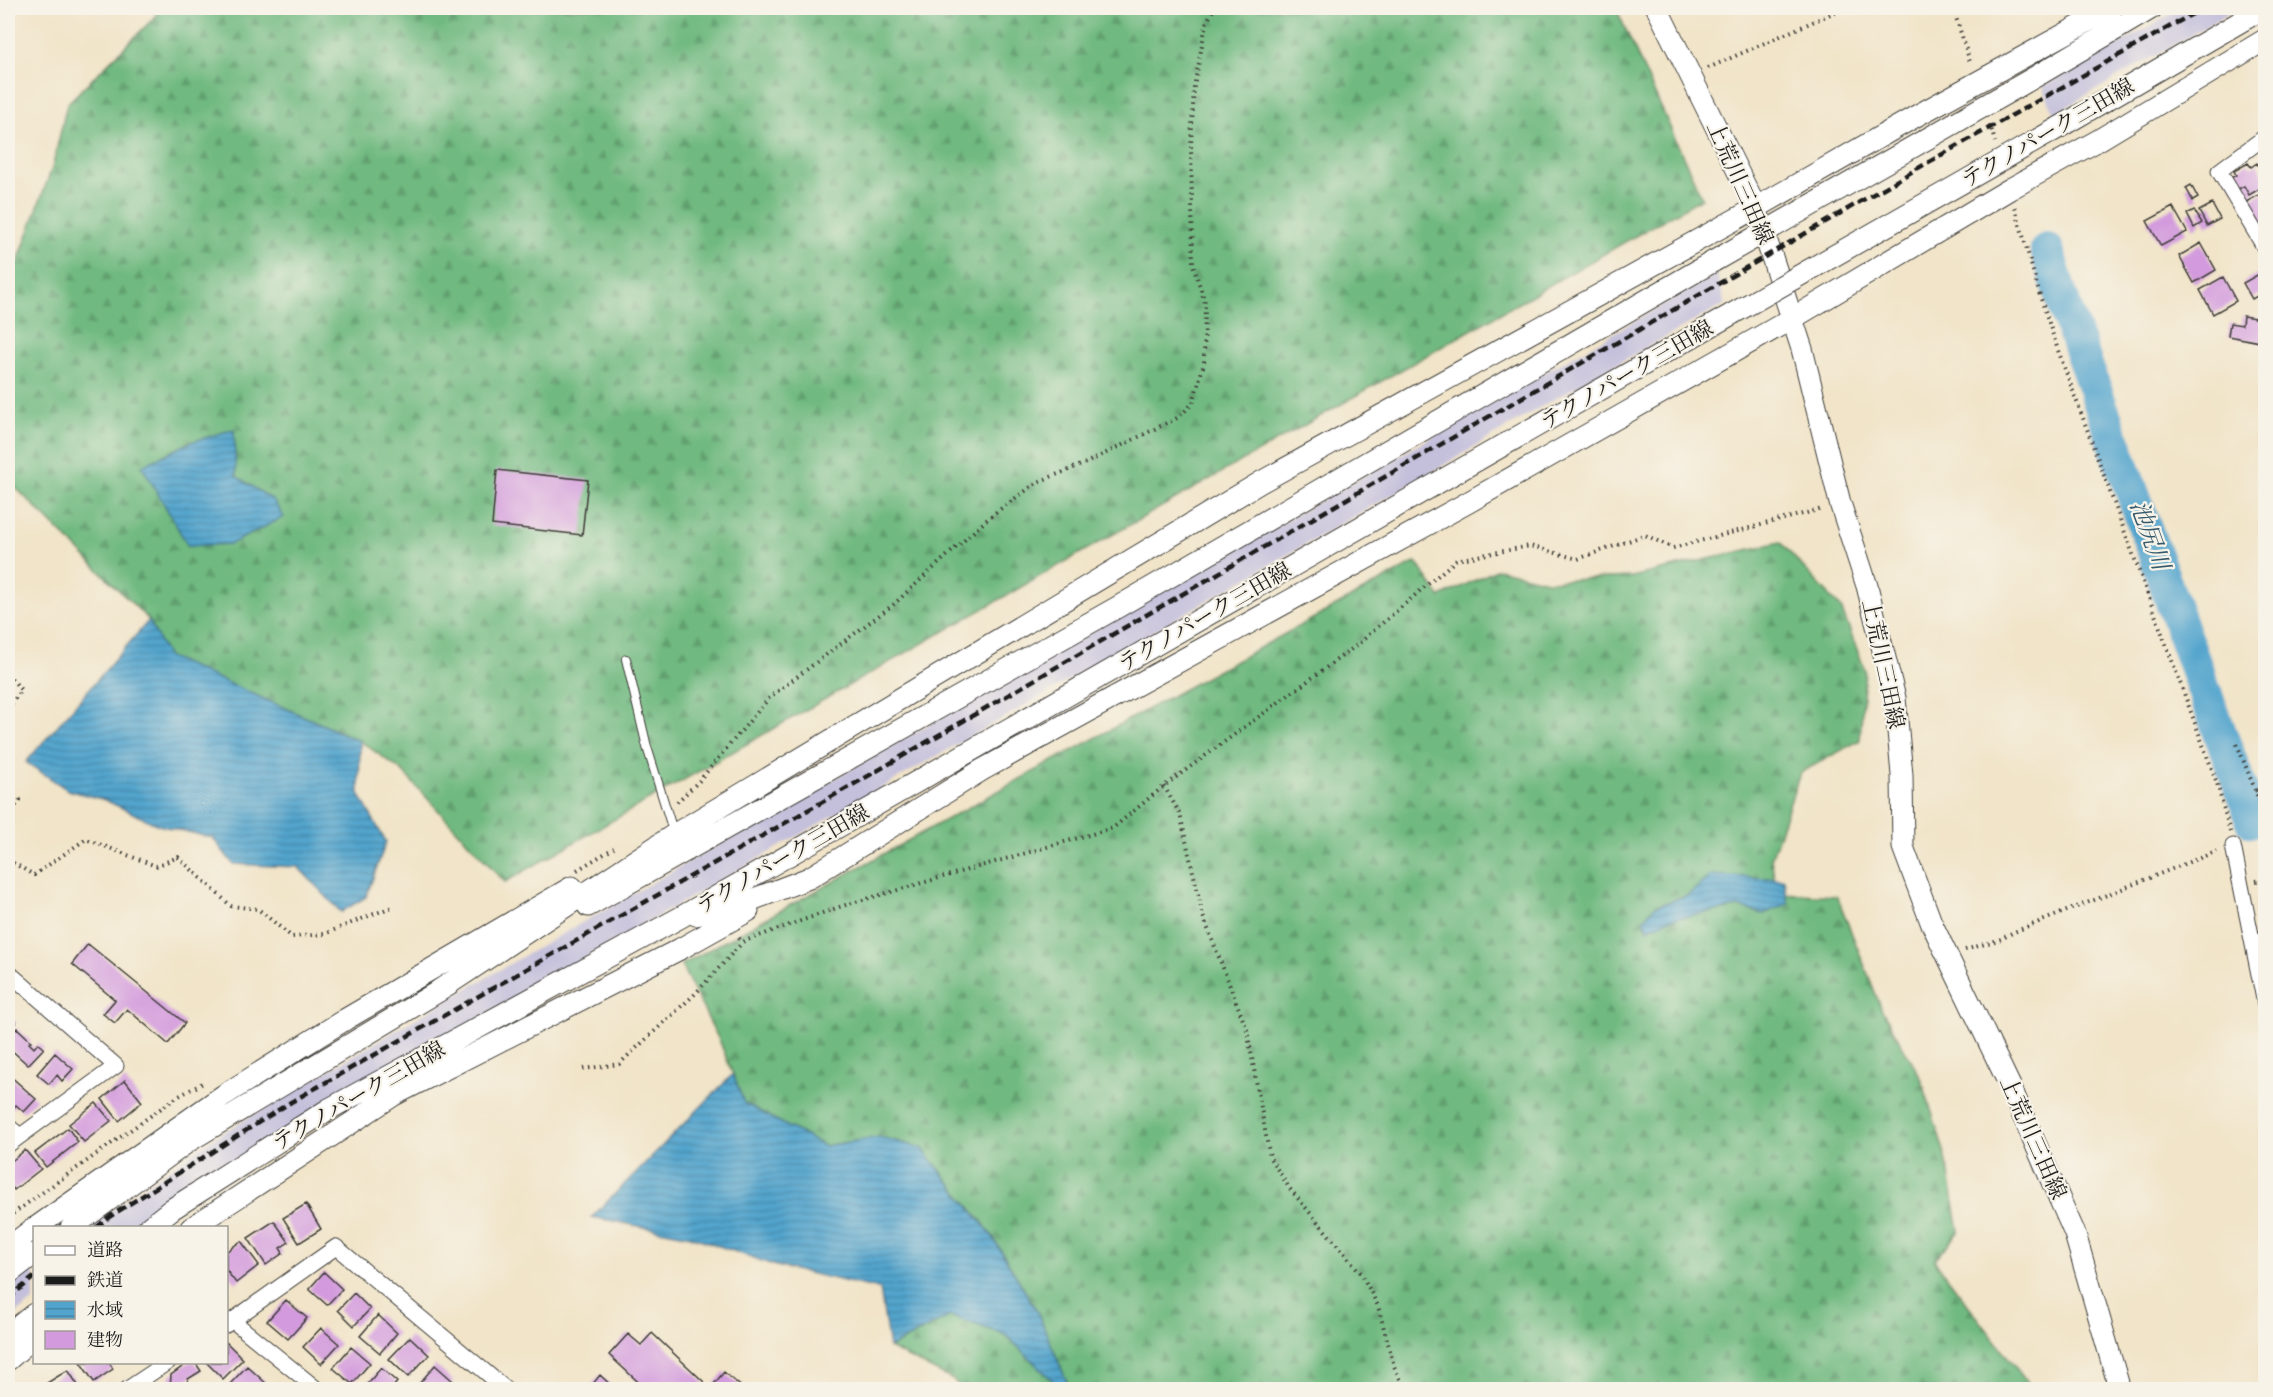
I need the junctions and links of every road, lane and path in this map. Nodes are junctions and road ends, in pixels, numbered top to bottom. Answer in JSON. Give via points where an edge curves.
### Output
{"nodes":[{"id":1,"x":1214,"y":8,"type":"edge"},
{"id":2,"x":1657,"y":8,"type":"edge"},
{"id":3,"x":1844,"y":8,"type":"edge"},
{"id":4,"x":1953,"y":8,"type":"edge"},
{"id":5,"x":2112,"y":8,"type":"edge"},
{"id":6,"x":2152,"y":8,"type":"edge"},
{"id":7,"x":2264,"y":8,"type":"edge"},
{"id":8,"x":2265,"y":39,"type":"edge"},
{"id":9,"x":1692,"y":75,"type":"junction"},
{"id":10,"x":1977,"y":83,"type":"junction"},
{"id":11,"x":1987,"y":115,"type":"dead end"},
{"id":12,"x":2265,"y":136,"type":"edge"},
{"id":13,"x":1997,"y":146,"type":"dead end"},
{"id":14,"x":2010,"y":189,"type":"junction"},
{"id":15,"x":1756,"y":208,"type":"junction"},
{"id":16,"x":2265,"y":250,"type":"edge"},
{"id":17,"x":1793,"y":318,"type":"junction"},
{"id":18,"x":1840,"y":503,"type":"junction"},
{"id":19,"x":626,"y":659,"type":"dead end"},
{"id":20,"x":8,"y":674,"type":"edge"},
{"id":21,"x":8,"y":709,"type":"edge"},
{"id":22,"x":2236,"y":744,"type":"dead end"},
{"id":23,"x":1164,"y":786,"type":"junction"},
{"id":24,"x":2254,"y":787,"type":"junction"},
{"id":25,"x":8,"y":798,"type":"edge"},
{"id":26,"x":2265,"y":802,"type":"edge"},
{"id":27,"x":667,"y":814,"type":"junction"},
{"id":28,"x":8,"y":816,"type":"edge"},
{"id":29,"x":2265,"y":818,"type":"edge"},
{"id":30,"x":669,"y":838,"type":"junction"},
{"id":31,"x":2234,"y":846,"type":"junction"},
{"id":32,"x":8,"y":860,"type":"edge"},
{"id":33,"x":809,"y":878,"type":"junction"},
{"id":34,"x":394,"y":906,"type":"dead end"},
{"id":35,"x":681,"y":918,"type":"junction"},
{"id":36,"x":726,"y":924,"type":"junction"},
{"id":37,"x":742,"y":942,"type":"junction"},
{"id":38,"x":1947,"y":956,"type":"junction"},
{"id":39,"x":8,"y":972,"type":"edge"},
{"id":40,"x":438,"y":991,"type":"junction"},
{"id":41,"x":2265,"y":1009,"type":"edge"},
{"id":42,"x":583,"y":1069,"type":"dead end"},
{"id":43,"x":8,"y":1126,"type":"edge"},
{"id":44,"x":14,"y":1141,"type":"edge"},
{"id":45,"x":38,"y":1226,"type":"edge"},
{"id":46,"x":72,"y":1226,"type":"edge"},
{"id":47,"x":149,"y":1226,"type":"edge"},
{"id":48,"x":193,"y":1226,"type":"edge"},
{"id":49,"x":33,"y":1229,"type":"edge"},
{"id":50,"x":8,"y":1248,"type":"edge"},
{"id":51,"x":33,"y":1255,"type":"edge"},
{"id":52,"x":8,"y":1274,"type":"edge"},
{"id":53,"x":33,"y":1315,"type":"edge"},
{"id":54,"x":230,"y":1323,"type":"edge"},
{"id":55,"x":8,"y":1335,"type":"edge"},
{"id":56,"x":33,"y":1338,"type":"edge"},
{"id":57,"x":8,"y":1360,"type":"edge"},
{"id":58,"x":165,"y":1364,"type":"edge"},
{"id":59,"x":136,"y":1387,"type":"edge"},
{"id":60,"x":318,"y":1389,"type":"edge"},
{"id":61,"x":507,"y":1389,"type":"edge"},
{"id":62,"x":1405,"y":1389,"type":"edge"},
{"id":63,"x":2120,"y":1389,"type":"edge"}],
"edges":[{"from":1,"to":27,"type":"path","via":[[1206,24],[1194,87],[1192,264],[1205,303],[1204,363],[1193,403],[1179,417],[1038,482],[992,515],[894,604],[770,697]]},
{"from":2,"to":9,"type":"main road","name":"上荒川三田線"},
{"from":3,"to":9,"type":"path"},
{"from":4,"to":10,"type":"path"},
{"from":5,"to":10,"type":"main road"},
{"from":6,"to":40,"type":"main road","bridge":true,"via":[[1116,608]]},
{"from":7,"to":35,"type":"main road","name":"テクノパーク三田線","bridge":true},
{"from":8,"to":14,"type":"main road"},
{"from":9,"to":15,"type":"main road","name":"上荒川三田線"},
{"from":10,"to":15,"type":"main road"},
{"from":11,"to":13,"type":"path"},
{"from":12,"to":16,"type":"street","via":[[2219,171]]},
{"from":14,"to":17,"type":"main road"},
{"from":14,"to":31,"type":"path","via":[[2059,353],[2217,783]]},
{"from":15,"to":17,"type":"main road","name":"上荒川三田線"},
{"from":15,"to":30,"type":"main road","via":[[1261,482]]},
{"from":17,"to":18,"type":"main road","name":"上荒川三田線"},
{"from":17,"to":33,"type":"main road","via":[[982,770]]},
{"from":18,"to":23,"type":"path","via":[[1673,548],[1646,535],[1578,559],[1530,546],[1456,560],[1357,645]]},
{"from":18,"to":38,"type":"main road","name":"上荒川三田線","via":[[1867,586],[1895,698],[1903,847]]},
{"from":19,"to":27,"type":"lane"},
{"from":20,"to":21,"type":"path","via":[[21,690]]},
{"from":22,"to":24,"type":"path"},
{"from":23,"to":37,"type":"path","via":[[1113,828],[843,906]]},
{"from":23,"to":62,"type":"path","via":[[1180,814],[1203,916],[1247,1030],[1270,1158],[1290,1189],[1361,1273],[1378,1306],[1394,1366]]},
{"from":24,"to":26,"type":"path"},
{"from":24,"to":29,"type":"path"},
{"from":25,"to":28,"type":"path","via":[[20,800]]},
{"from":27,"to":30,"type":"lane"},
{"from":30,"to":40,"type":"main road"},
{"from":30,"to":45,"type":"main road","via":[[562,892],[346,1019],[224,1095]]},
{"from":31,"to":38,"type":"path","via":[[2001,939]]},
{"from":31,"to":41,"type":"street"},
{"from":32,"to":34,"type":"path","via":[[34,875],[87,839],[156,866],[178,857],[231,906],[258,909],[292,937],[324,934]]},
{"from":33,"to":35,"type":"main road","via":[[728,909]]},
{"from":33,"to":36,"type":"main road"},
{"from":35,"to":47,"type":"main road","name":"テクノパーク三田線","via":[[329,1109]]},
{"from":36,"to":37,"type":"path"},
{"from":36,"to":48,"type":"main road","via":[[394,1095]]},
{"from":37,"to":42,"type":"path","via":[[695,994],[619,1064]]},
{"from":38,"to":63,"type":"main road","name":"上荒川三田線","via":[[2075,1234]]},
{"from":39,"to":44,"type":"street","via":[[116,1066]]},
{"from":40,"to":46,"type":"main road","via":[[189,1141]]},
{"from":43,"to":44,"type":"street"},
{"from":49,"to":50,"type":"main road"},
{"from":51,"to":52,"type":"main road"},
{"from":53,"to":55,"type":"main road"},
{"from":54,"to":60,"type":"street"},
{"from":54,"to":61,"type":"street","via":[[336,1247]]},
{"from":56,"to":57,"type":"main road"},
{"from":58,"to":59,"type":"street"}]}
